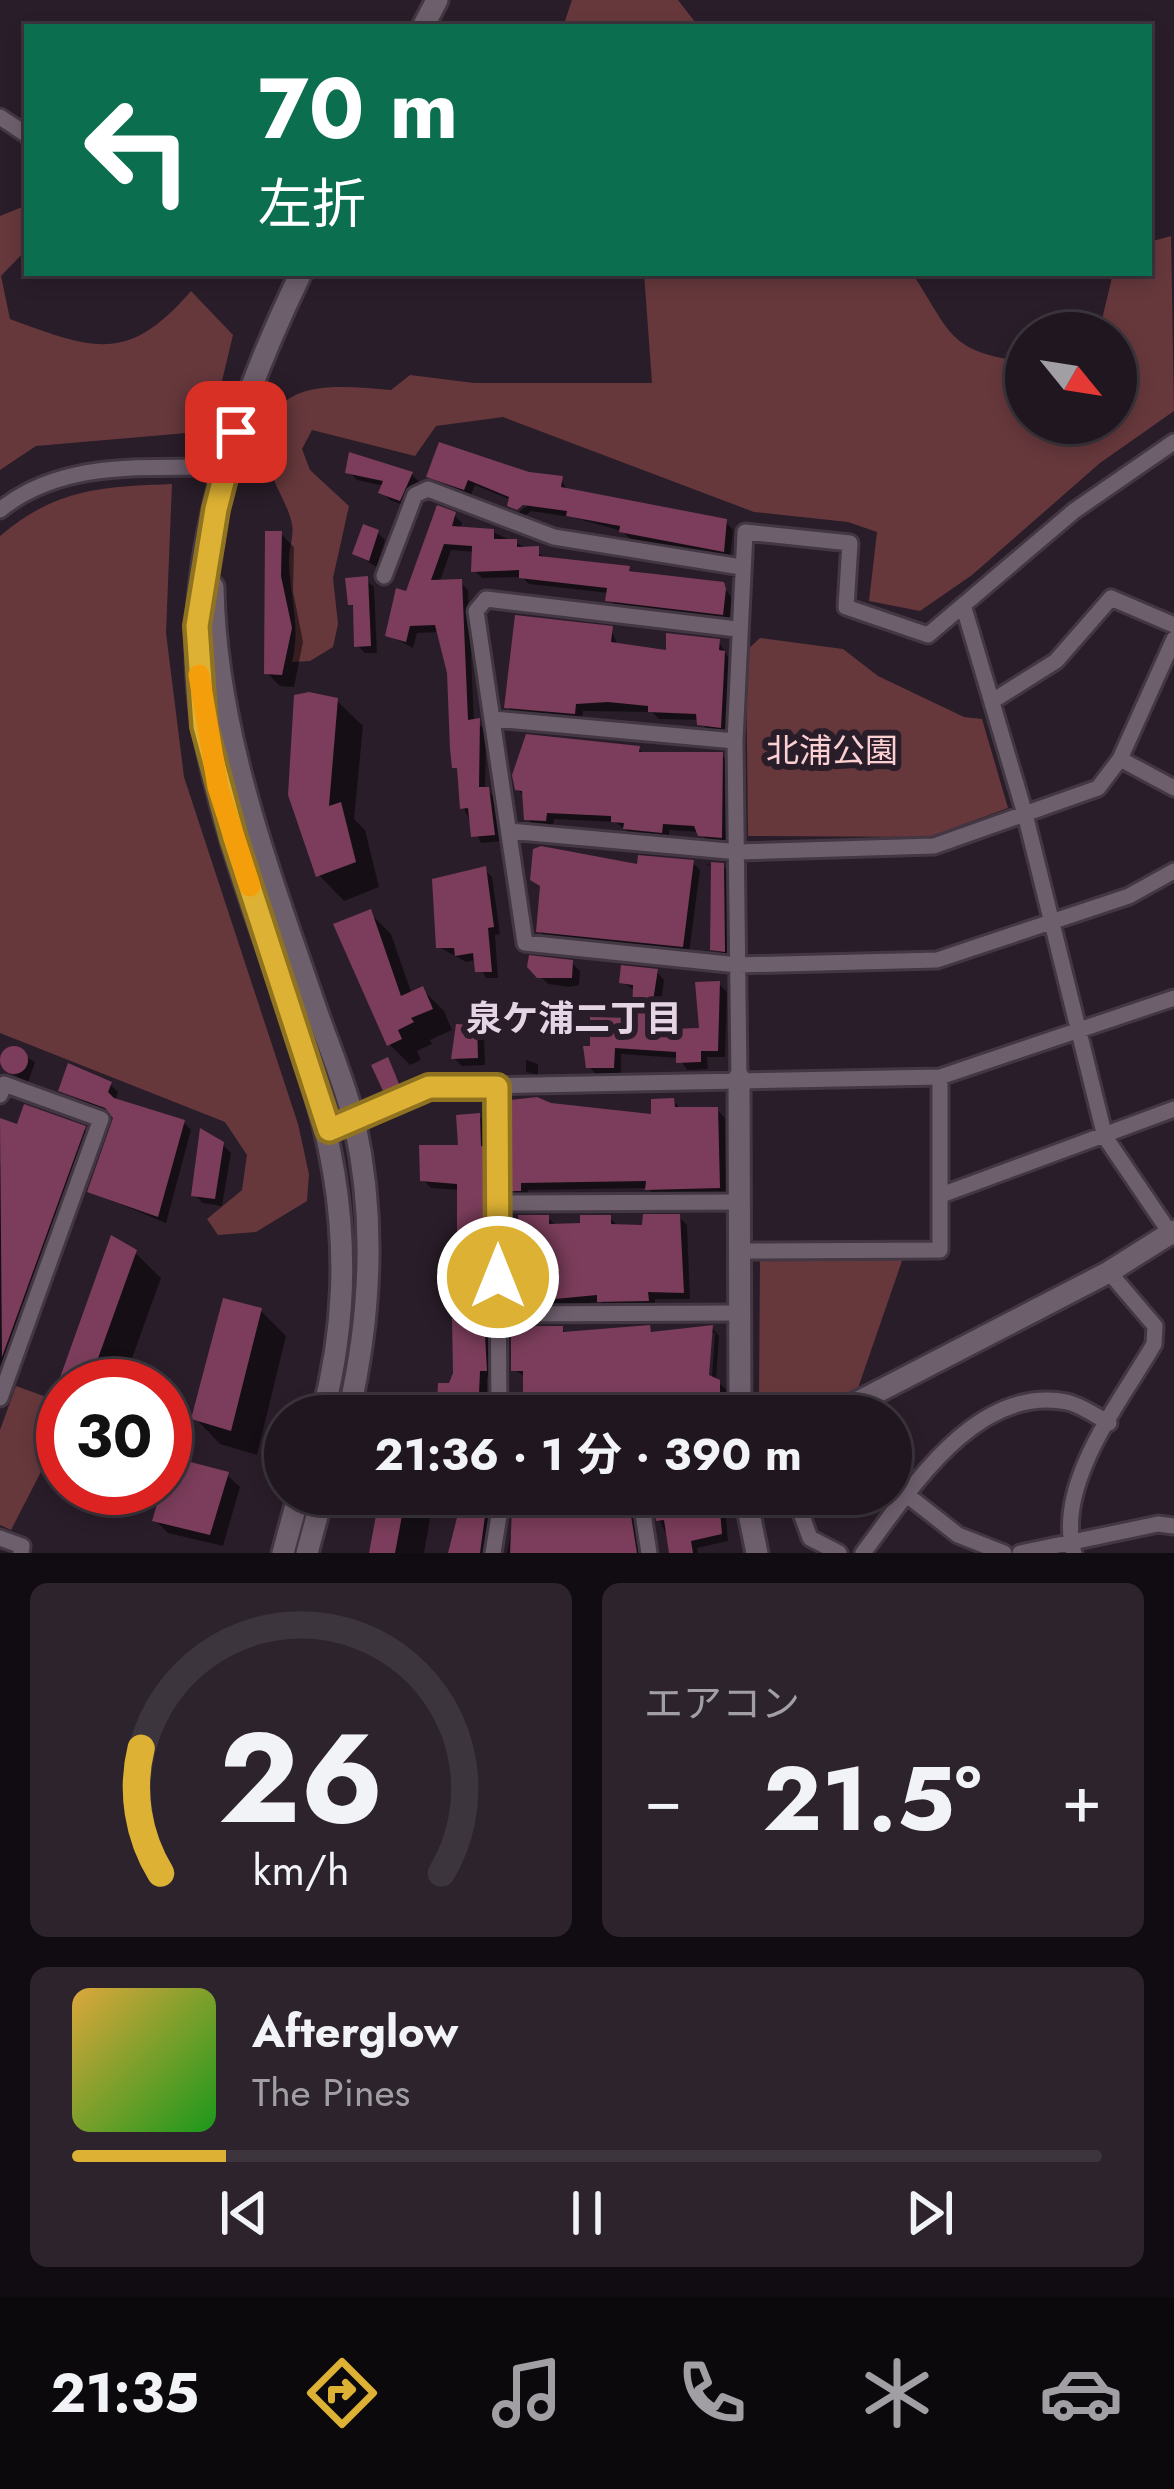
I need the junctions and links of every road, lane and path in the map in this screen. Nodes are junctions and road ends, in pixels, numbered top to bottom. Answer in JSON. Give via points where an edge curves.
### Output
{"nodes":[{"id":1,"x":300,"y":276,"type":"edge"},
{"id":2,"x":1174,"y":442,"type":"edge"},
{"id":3,"x":226,"y":467,"type":"junction"},
{"id":4,"x":216,"y":509,"type":"junction"},
{"id":5,"x":0,"y":510,"type":"edge"},
{"id":6,"x":741,"y":567,"type":"junction"},
{"id":7,"x":384,"y":576,"type":"dead end"},
{"id":8,"x":964,"y":608,"type":"junction"},
{"id":9,"x":1174,"y":625,"type":"edge"},
{"id":10,"x":737,"y":629,"type":"junction"},
{"id":11,"x":1174,"y":639,"type":"edge"},
{"id":12,"x":994,"y":700,"type":"junction"},
{"id":13,"x":494,"y":719,"type":"junction"},
{"id":14,"x":735,"y":740,"type":"junction"},
{"id":15,"x":1120,"y":759,"type":"junction"},
{"id":16,"x":1174,"y":788,"type":"edge"},
{"id":17,"x":1025,"y":814,"type":"junction"},
{"id":18,"x":509,"y":831,"type":"junction"},
{"id":19,"x":739,"y":852,"type":"junction"},
{"id":20,"x":1174,"y":871,"type":"edge"},
{"id":21,"x":1051,"y":922,"type":"junction"},
{"id":22,"x":738,"y":965,"type":"junction"},
{"id":23,"x":1174,"y":998,"type":"edge"},
{"id":24,"x":1079,"y":1030,"type":"junction"},
{"id":25,"x":940,"y":1077,"type":"junction"},
{"id":26,"x":740,"y":1078,"type":"junction"},
{"id":27,"x":497,"y":1087,"type":"junction"},
{"id":28,"x":0,"y":1095,"type":"edge"},
{"id":29,"x":1174,"y":1108,"type":"edge"},
{"id":30,"x":354,"y":1124,"type":"junction"},
{"id":31,"x":329,"y":1130,"type":"junction"},
{"id":32,"x":1105,"y":1137,"type":"junction"},
{"id":33,"x":944,"y":1194,"type":"junction"},
{"id":34,"x":740,"y":1202,"type":"junction"},
{"id":35,"x":497,"y":1203,"type":"junction"},
{"id":36,"x":1173,"y":1234,"type":"edge"},
{"id":37,"x":741,"y":1251,"type":"junction"},
{"id":38,"x":1109,"y":1271,"type":"junction"},
{"id":39,"x":740,"y":1313,"type":"junction"},
{"id":40,"x":498,"y":1314,"type":"junction"},
{"id":41,"x":326,"y":1395,"type":"edge"},
{"id":42,"x":352,"y":1395,"type":"edge"},
{"id":43,"x":499,"y":1395,"type":"edge"},
{"id":44,"x":740,"y":1395,"type":"edge"},
{"id":45,"x":870,"y":1395,"type":"edge"},
{"id":46,"x":0,"y":1398,"type":"edge"},
{"id":47,"x":1109,"y":1423,"type":"junction"},
{"id":48,"x":912,"y":1489,"type":"edge"},
{"id":49,"x":912,"y":1499,"type":"edge"},
{"id":50,"x":293,"y":1515,"type":"edge"},
{"id":51,"x":317,"y":1515,"type":"edge"},
{"id":52,"x":499,"y":1515,"type":"edge"},
{"id":53,"x":643,"y":1515,"type":"edge"},
{"id":54,"x":749,"y":1515,"type":"edge"},
{"id":55,"x":802,"y":1515,"type":"edge"},
{"id":56,"x":892,"y":1515,"type":"edge"},
{"id":57,"x":1174,"y":1526,"type":"edge"},
{"id":58,"x":0,"y":1538,"type":"edge"},
{"id":59,"x":1073,"y":1549,"type":"edge"},
{"id":60,"x":21,"y":1553,"type":"edge"},
{"id":61,"x":283,"y":1553,"type":"edge"},
{"id":62,"x":307,"y":1553,"type":"edge"},
{"id":63,"x":493,"y":1553,"type":"edge"},
{"id":64,"x":649,"y":1553,"type":"edge"},
{"id":65,"x":757,"y":1553,"type":"edge"},
{"id":66,"x":839,"y":1553,"type":"edge"},
{"id":67,"x":863,"y":1553,"type":"edge"},
{"id":68,"x":1004,"y":1553,"type":"edge"},
{"id":69,"x":1020,"y":1553,"type":"edge"}],
"edges":[{"from":1,"to":3,"type":"street","via":[[246,397]]},
{"from":2,"to":8,"type":"street","via":[[1074,512]]},
{"from":3,"to":4,"type":"street"},
{"from":3,"to":5,"type":"street","via":[[72,472],[21,492]]},
{"from":4,"to":30,"type":"street","via":[[213,591],[226,716]]},
{"from":4,"to":31,"type":"street","via":[[197,626],[204,726]]},
{"from":6,"to":7,"type":"street","via":[[554,537],[428,489],[415,495]]},
{"from":6,"to":8,"type":"street","via":[[745,532],[850,543],[846,607],[928,635]]},
{"from":6,"to":10,"type":"street"},
{"from":8,"to":12,"type":"street"},
{"from":9,"to":12,"type":"street","via":[[1111,598],[1056,661]]},
{"from":10,"to":13,"type":"street","via":[[486,599],[476,611]]},
{"from":10,"to":14,"type":"street"},
{"from":11,"to":15,"type":"street"},
{"from":12,"to":17,"type":"street"},
{"from":13,"to":14,"type":"street"},
{"from":13,"to":18,"type":"street"},
{"from":14,"to":19,"type":"street"},
{"from":15,"to":16,"type":"street"},
{"from":15,"to":17,"type":"street","via":[[1098,788]]},
{"from":17,"to":19,"type":"street","via":[[934,846]]},
{"from":17,"to":21,"type":"street"},
{"from":18,"to":19,"type":"street"},
{"from":18,"to":22,"type":"street","via":[[525,943]]},
{"from":19,"to":22,"type":"street"},
{"from":20,"to":21,"type":"street"},
{"from":21,"to":22,"type":"street","via":[[937,960]]},
{"from":21,"to":24,"type":"street"},
{"from":22,"to":26,"type":"street"},
{"from":23,"to":24,"type":"street"},
{"from":24,"to":25,"type":"street"},
{"from":24,"to":32,"type":"street"},
{"from":25,"to":26,"type":"street"},
{"from":25,"to":33,"type":"street"},
{"from":26,"to":27,"type":"street"},
{"from":26,"to":34,"type":"street"},
{"from":27,"to":30,"type":"street","via":[[429,1087]]},
{"from":27,"to":35,"type":"street"},
{"from":28,"to":46,"type":"street","via":[[4,1084],[101,1119]]},
{"from":29,"to":32,"type":"street"},
{"from":30,"to":31,"type":"street"},
{"from":30,"to":42,"type":"street","via":[[368,1243]]},
{"from":31,"to":41,"type":"street","via":[[345,1260]]},
{"from":32,"to":33,"type":"street"},
{"from":32,"to":36,"type":"street"},
{"from":33,"to":37,"type":"street","via":[[940,1250]]},
{"from":34,"to":35,"type":"street"},
{"from":34,"to":37,"type":"street"},
{"from":35,"to":40,"type":"street"},
{"from":36,"to":38,"type":"street"},
{"from":37,"to":39,"type":"street"},
{"from":38,"to":45,"type":"street"},
{"from":38,"to":47,"type":"street","via":[[1155,1327],[1154,1344]]},
{"from":39,"to":40,"type":"street"},
{"from":39,"to":44,"type":"street"},
{"from":40,"to":43,"type":"street"},
{"from":47,"to":48,"type":"street","via":[[1069,1402],[1004,1412],[946,1448]]},
{"from":47,"to":59,"type":"street","via":[[1080,1480]]},
{"from":49,"to":68,"type":"street","via":[[958,1535]]},
{"from":50,"to":61,"type":"street"},
{"from":51,"to":62,"type":"street"},
{"from":52,"to":63,"type":"street"},
{"from":53,"to":64,"type":"street"},
{"from":54,"to":65,"type":"street"},
{"from":55,"to":66,"type":"street","via":[[810,1538]]},
{"from":56,"to":67,"type":"street"},
{"from":57,"to":59,"type":"street"},
{"from":58,"to":60,"type":"street","via":[[22,1546]]},
{"from":59,"to":69,"type":"street"}]}
